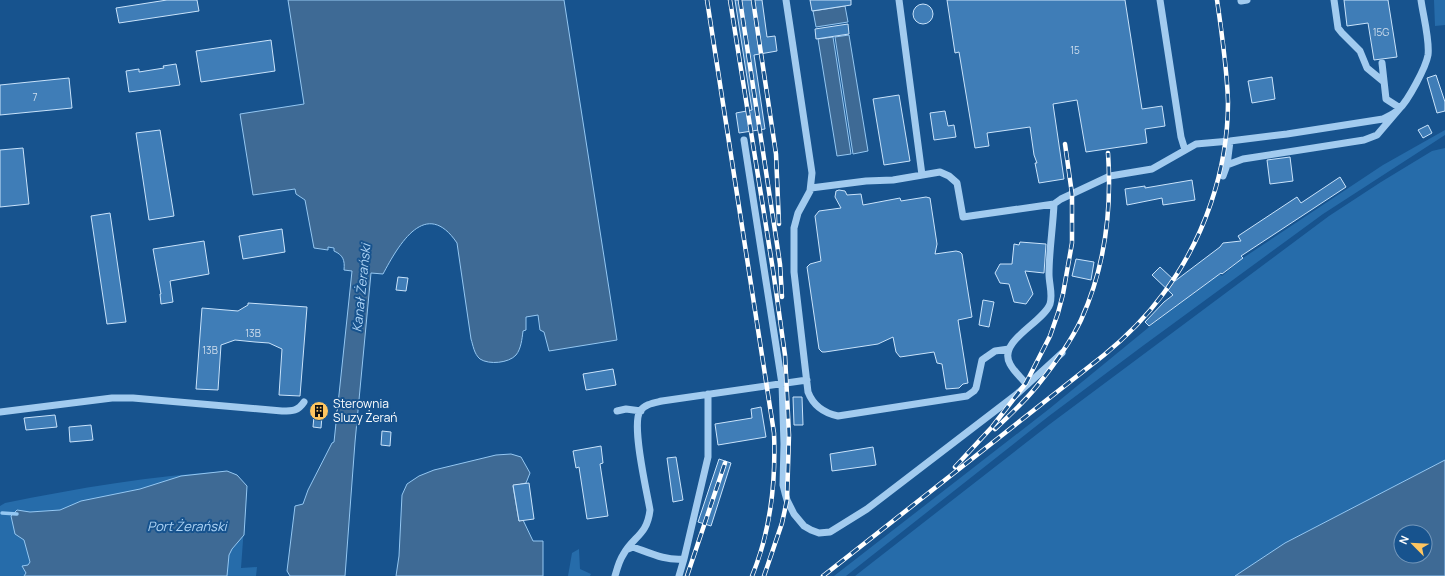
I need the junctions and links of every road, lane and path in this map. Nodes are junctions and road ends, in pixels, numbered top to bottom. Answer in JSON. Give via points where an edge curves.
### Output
{"nodes":[{"id":1,"x":786,"y":0,"type":"edge"},
{"id":2,"x":900,"y":0,"type":"edge"},
{"id":3,"x":1160,"y":0,"type":"edge"},
{"id":4,"x":1334,"y":0,"type":"edge"},
{"id":5,"x":1421,"y":0,"type":"edge"},
{"id":6,"x":1382,"y":63,"type":"dead end"},
{"id":7,"x":1384,"y":82,"type":"junction"},
{"id":8,"x":1400,"y":108,"type":"junction"},
{"id":9,"x":744,"y":140,"type":"dead end"},
{"id":10,"x":1230,"y":141,"type":"junction"},
{"id":11,"x":1185,"y":150,"type":"junction"},
{"id":12,"x":1227,"y":166,"type":"junction"},
{"id":13,"x":922,"y":175,"type":"junction"},
{"id":14,"x":1223,"y":176,"type":"dead end"},
{"id":15,"x":811,"y":188,"type":"junction"},
{"id":16,"x":1054,"y":204,"type":"junction"},
{"id":17,"x":1009,"y":349,"type":"junction"},
{"id":18,"x":1062,"y":353,"type":"dead end"},
{"id":19,"x":807,"y":380,"type":"junction"},
{"id":20,"x":782,"y":384,"type":"junction"},
{"id":21,"x":1027,"y":385,"type":"junction"},
{"id":22,"x":708,"y":394,"type":"junction"},
{"id":23,"x":304,"y":402,"type":"dead end"},
{"id":24,"x":641,"y":410,"type":"junction"},
{"id":25,"x":616,"y":411,"type":"dead end"},
{"id":26,"x":0,"y":412,"type":"edge"},
{"id":27,"x":628,"y":548,"type":"junction"},
{"id":28,"x":684,"y":559,"type":"junction"},
{"id":29,"x":615,"y":576,"type":"edge"},
{"id":30,"x":679,"y":576,"type":"edge"}],
"edges":[{"from":1,"to":15,"type":"lane","via":[[812,173]]},
{"from":2,"to":13,"type":"lane"},
{"from":3,"to":11,"type":"lane"},
{"from":4,"to":7,"type":"lane","via":[[1338,28],[1360,51],[1367,68]]},
{"from":5,"to":8,"type":"lane","via":[[1428,54],[1423,70]]},
{"from":6,"to":7,"type":"lane"},
{"from":7,"to":8,"type":"lane","via":[[1386,99]]},
{"from":8,"to":10,"type":"lane","via":[[1392,115],[1370,122]]},
{"from":8,"to":12,"type":"lane","via":[[1383,130],[1372,138],[1244,159]]},
{"from":9,"to":20,"type":"lane"},
{"from":10,"to":11,"type":"lane","via":[[1196,144]]},
{"from":10,"to":12,"type":"lane"},
{"from":11,"to":16,"type":"lane","via":[[1152,169],[1102,178]]},
{"from":12,"to":14,"type":"lane"},
{"from":13,"to":15,"type":"lane"},
{"from":13,"to":16,"type":"lane","via":[[940,172],[957,183],[963,217]]},
{"from":15,"to":19,"type":"lane","via":[[798,213],[794,228],[794,272]]},
{"from":16,"to":17,"type":"lane","via":[[1049,275],[1052,294],[1050,305],[1012,342]]},
{"from":17,"to":19,"type":"lane","via":[[996,351],[982,360],[976,388],[967,396],[849,415],[838,416],[824,412],[810,398]]},
{"from":17,"to":21,"type":"lane","via":[[1009,363]]},
{"from":18,"to":21,"type":"lane"},
{"from":19,"to":20,"type":"lane"},
{"from":20,"to":21,"type":"lane","via":[[783,484],[794,514],[804,526],[819,533],[830,532],[867,510]]},
{"from":20,"to":22,"type":"lane"},
{"from":22,"to":24,"type":"lane","via":[[662,400]]},
{"from":22,"to":28,"type":"lane","via":[[708,457]]},
{"from":23,"to":26,"type":"lane","via":[[294,411],[282,411],[112,398]]},
{"from":24,"to":25,"type":"lane"},
{"from":24,"to":27,"type":"lane","via":[[637,433],[650,510],[644,531]]},
{"from":27,"to":28,"type":"lane","via":[[633,547],[666,559]]},
{"from":27,"to":29,"type":"lane","via":[[623,554]]},
{"from":28,"to":30,"type":"lane"}]}
